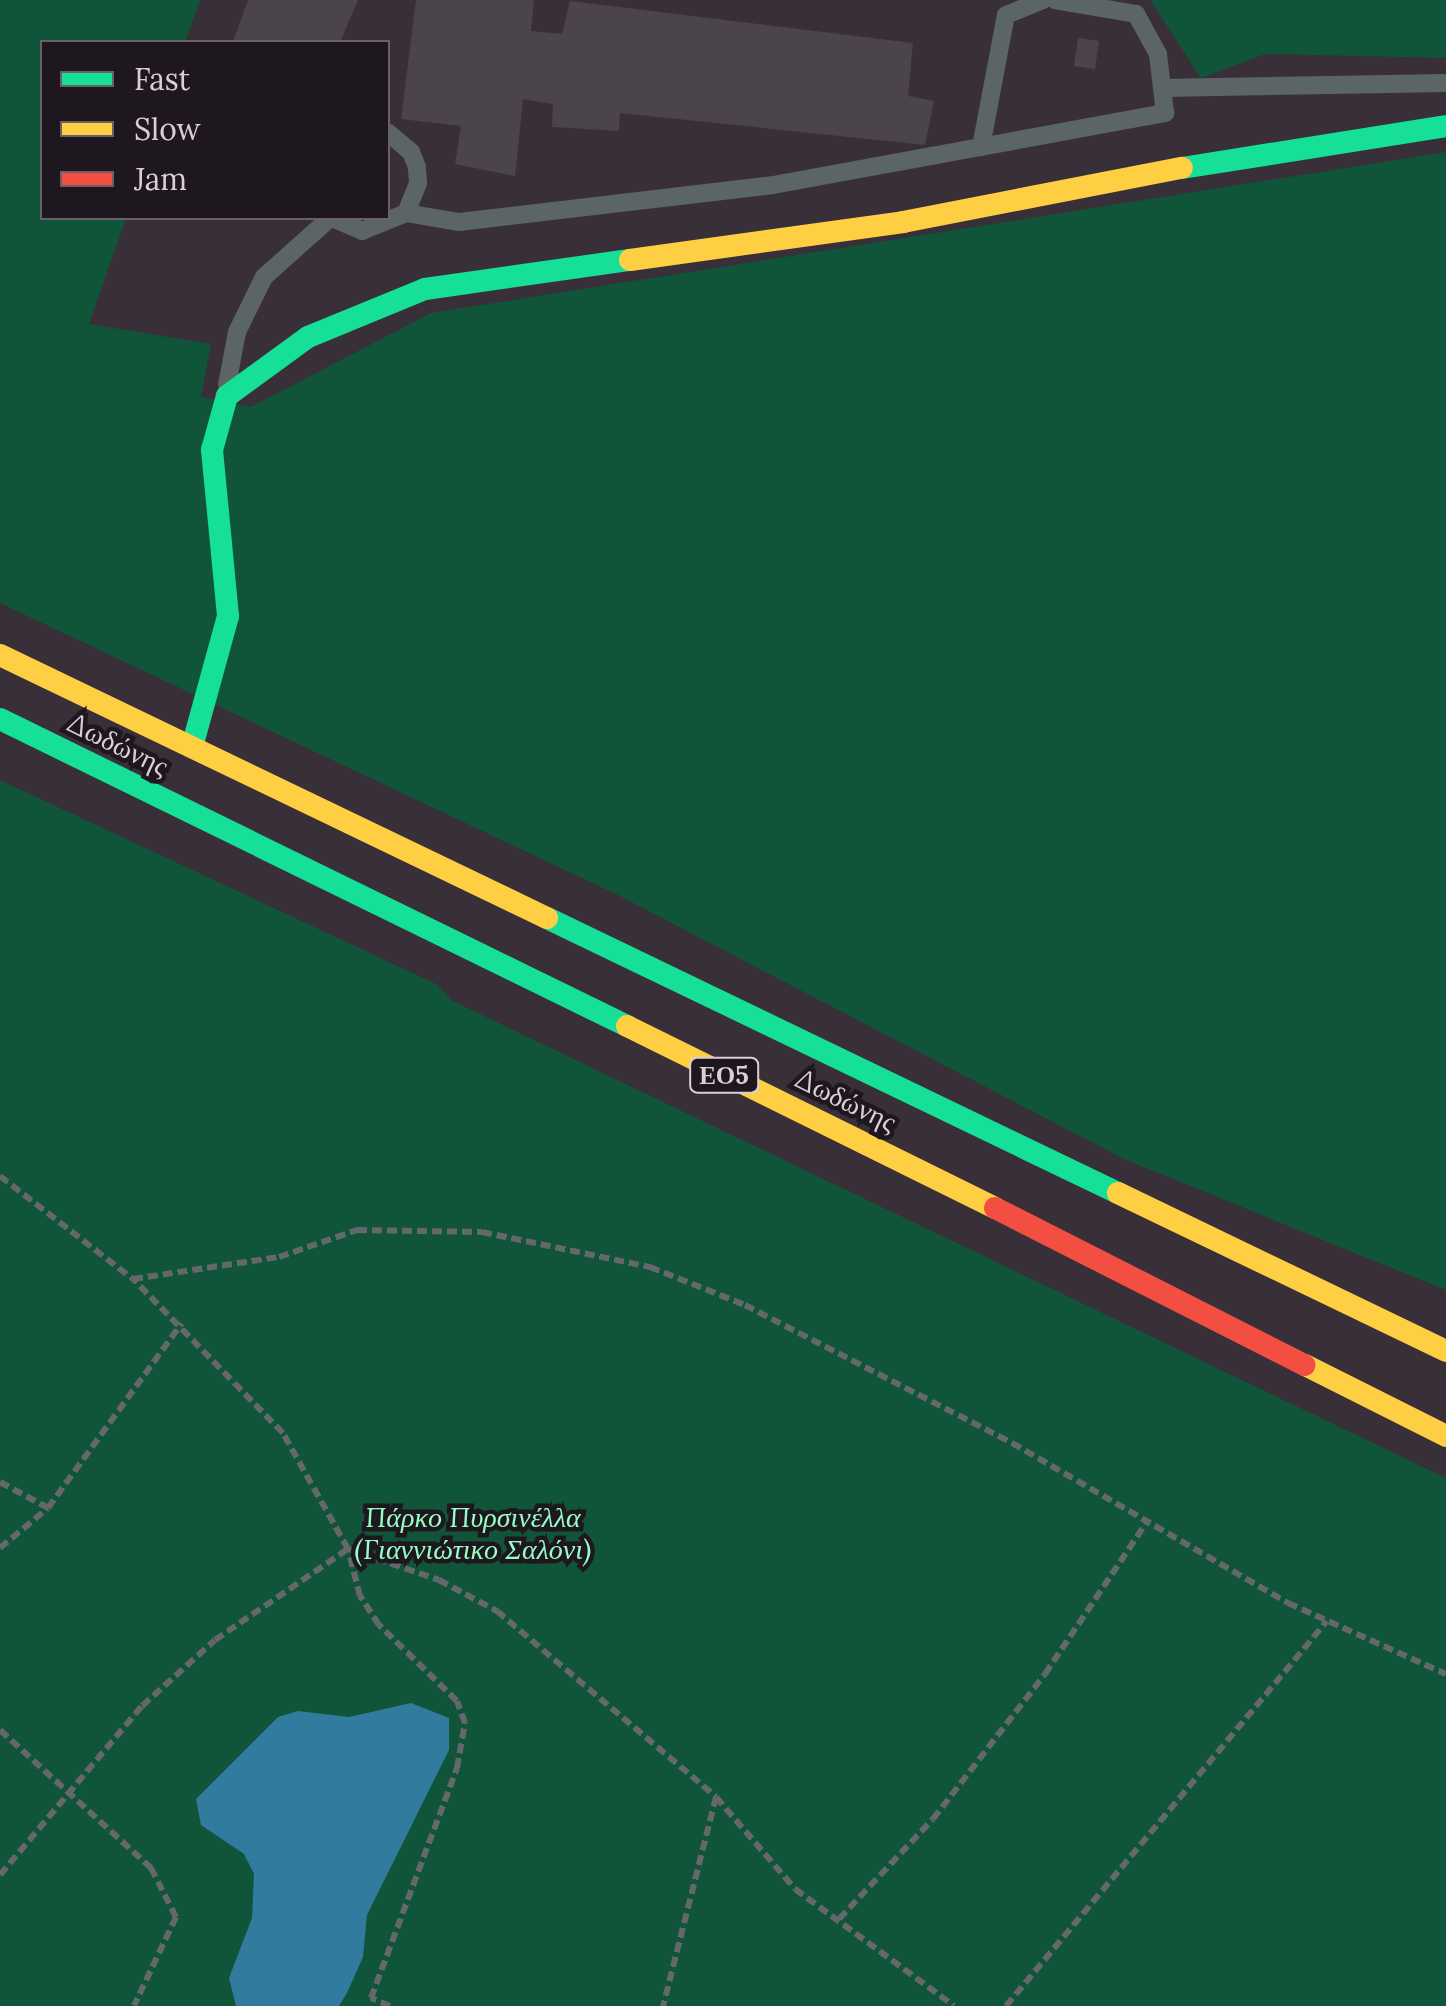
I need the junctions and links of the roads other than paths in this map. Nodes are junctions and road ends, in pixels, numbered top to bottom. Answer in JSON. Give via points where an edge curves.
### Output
{"nodes":[{"id":1,"x":1043,"y":0,"type":"edge"},
{"id":2,"x":1055,"y":0,"type":"edge"},
{"id":3,"x":1446,"y":82,"type":"edge"},
{"id":4,"x":1162,"y":88,"type":"junction"},
{"id":5,"x":1446,"y":126,"type":"edge"},
{"id":6,"x":390,"y":136,"type":"edge"},
{"id":7,"x":981,"y":147,"type":"junction"},
{"id":8,"x":406,"y":213,"type":"junction"},
{"id":9,"x":329,"y":220,"type":"edge"},
{"id":10,"x":335,"y":220,"type":"edge"},
{"id":11,"x":390,"y":220,"type":"edge"},
{"id":12,"x":390,"y":220,"type":"edge"},
{"id":13,"x":227,"y":396,"type":"junction"},
{"id":14,"x":0,"y":655,"type":"edge"},
{"id":15,"x":0,"y":719,"type":"edge"},
{"id":16,"x":192,"y":747,"type":"junction"},
{"id":17,"x":1446,"y":1351,"type":"edge"},
{"id":18,"x":1446,"y":1436,"type":"edge"}],
"edges":[{"from":1,"to":7,"type":"lane","via":[[1006,16]]},
{"from":2,"to":4,"type":"lane","via":[[1136,14],[1158,54]]},
{"from":3,"to":4,"type":"lane"},
{"from":4,"to":7,"type":"lane","via":[[1165,113]]},
{"from":5,"to":13,"type":"main road","via":[[1068,186],[903,222],[425,289],[308,338]]},
{"from":6,"to":8,"type":"lane","via":[[417,167]]},
{"from":7,"to":8,"type":"lane","via":[[773,185],[459,222]]},
{"from":8,"to":12,"type":"lane"},
{"from":9,"to":13,"type":"lane","via":[[264,277],[228,360]]},
{"from":10,"to":11,"type":"lane","via":[[362,232]]},
{"from":13,"to":16,"type":"main road","via":[[212,450],[228,616]]},
{"from":14,"to":16,"type":"main road","name":"Δωδώνης","number":"ΕΟ5"},
{"from":15,"to":18,"type":"main road","name":"Δωδώνης","number":"ΕΟ5"},
{"from":16,"to":17,"type":"main road","name":"Δωδώνης","number":"ΕΟ5"}]}
